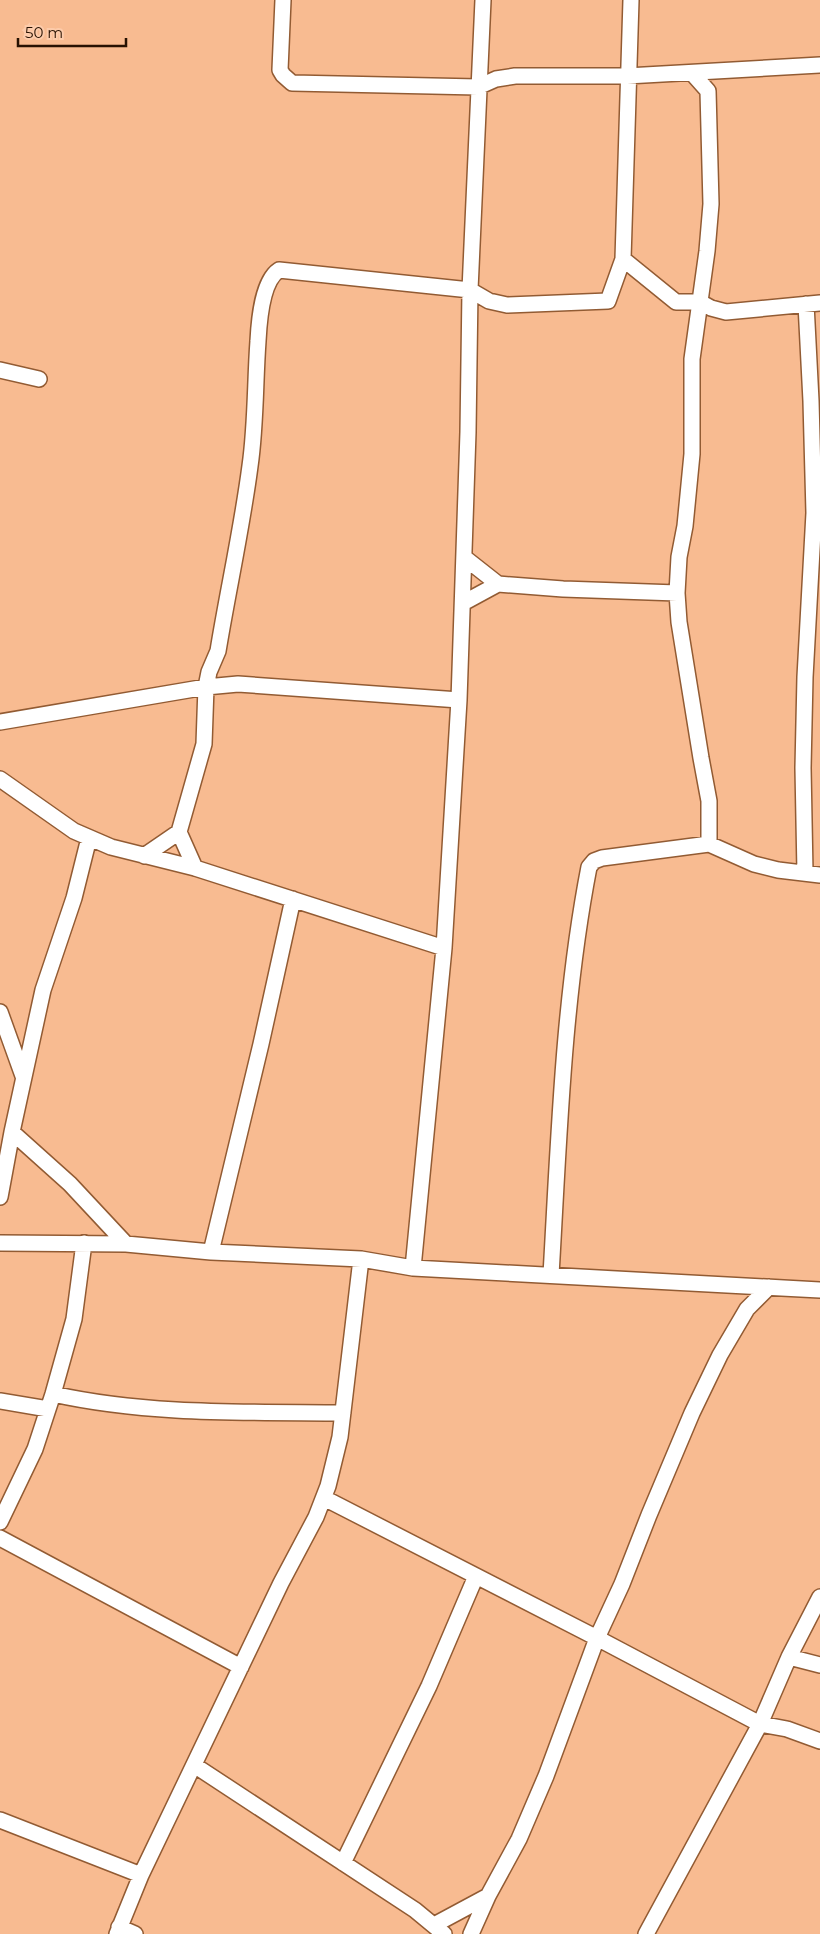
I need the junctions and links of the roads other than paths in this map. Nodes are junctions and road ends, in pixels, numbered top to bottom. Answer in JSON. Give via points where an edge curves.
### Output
{"nodes":[{"id":1,"x":283,"y":0,"type":"edge"},
{"id":2,"x":483,"y":0,"type":"edge"},
{"id":3,"x":631,"y":0,"type":"edge"},
{"id":4,"x":820,"y":65,"type":"edge"},
{"id":5,"x":716,"y":71,"type":"junction"},
{"id":6,"x":692,"y":73,"type":"junction"},
{"id":7,"x":628,"y":76,"type":"junction"},
{"id":8,"x":478,"y":87,"type":"junction"},
{"id":9,"x":708,"y":91,"type":"junction"},
{"id":10,"x":623,"y":258,"type":"junction"},
{"id":11,"x":470,"y":290,"type":"junction"},
{"id":12,"x":700,"y":302,"type":"junction"},
{"id":13,"x":813,"y":304,"type":"edge"},
{"id":14,"x":0,"y":370,"type":"edge"},
{"id":15,"x":38,"y":379,"type":"dead end"},
{"id":16,"x":465,"y":558,"type":"junction"},
{"id":17,"x":498,"y":584,"type":"junction"},
{"id":18,"x":678,"y":593,"type":"junction"},
{"id":19,"x":463,"y":603,"type":"junction"},
{"id":20,"x":206,"y":687,"type":"junction"},
{"id":21,"x":459,"y":700,"type":"junction"},
{"id":22,"x":0,"y":722,"type":"edge"},
{"id":23,"x":0,"y":779,"type":"edge"},
{"id":24,"x":179,"y":832,"type":"junction"},
{"id":25,"x":89,"y":838,"type":"junction"},
{"id":26,"x":710,"y":844,"type":"junction"},
{"id":27,"x":144,"y":856,"type":"junction"},
{"id":28,"x":195,"y":868,"type":"junction"},
{"id":29,"x":813,"y":874,"type":"edge"},
{"id":30,"x":293,"y":899,"type":"junction"},
{"id":31,"x":444,"y":948,"type":"junction"},
{"id":32,"x":0,"y":1012,"type":"edge"},
{"id":33,"x":23,"y":1076,"type":"junction"},
{"id":34,"x":12,"y":1132,"type":"junction"},
{"id":35,"x":0,"y":1197,"type":"edge"},
{"id":36,"x":0,"y":1243,"type":"edge"},
{"id":37,"x":84,"y":1243,"type":"junction"},
{"id":38,"x":126,"y":1244,"type":"junction"},
{"id":39,"x":211,"y":1252,"type":"junction"},
{"id":40,"x":361,"y":1259,"type":"junction"},
{"id":41,"x":413,"y":1268,"type":"junction"},
{"id":42,"x":550,"y":1275,"type":"junction"},
{"id":43,"x":735,"y":1285,"type":"junction"},
{"id":44,"x":769,"y":1287,"type":"junction"},
{"id":45,"x":820,"y":1290,"type":"edge"},
{"id":46,"x":747,"y":1310,"type":"junction"},
{"id":47,"x":53,"y":1394,"type":"junction"},
{"id":48,"x":0,"y":1401,"type":"edge"},
{"id":49,"x":48,"y":1409,"type":"junction"},
{"id":50,"x":343,"y":1413,"type":"junction"},
{"id":51,"x":324,"y":1498,"type":"junction"},
{"id":52,"x":0,"y":1522,"type":"edge"},
{"id":53,"x":0,"y":1538,"type":"edge"},
{"id":54,"x":476,"y":1576,"type":"junction"},
{"id":55,"x":820,"y":1597,"type":"edge"},
{"id":56,"x":597,"y":1638,"type":"junction"},
{"id":57,"x":789,"y":1657,"type":"junction"},
{"id":58,"x":820,"y":1665,"type":"edge"},
{"id":59,"x":241,"y":1667,"type":"junction"},
{"id":60,"x":760,"y":1724,"type":"junction"},
{"id":61,"x":820,"y":1741,"type":"edge"},
{"id":62,"x":194,"y":1765,"type":"junction"},
{"id":63,"x":0,"y":1820,"type":"edge"},
{"id":64,"x":343,"y":1863,"type":"junction"},
{"id":65,"x":141,"y":1875,"type":"junction"},
{"id":66,"x":488,"y":1896,"type":"junction"},
{"id":67,"x":439,"y":1929,"type":"edge"},
{"id":68,"x":118,"y":1930,"type":"edge"},
{"id":69,"x":135,"y":1934,"type":"edge"},
{"id":70,"x":471,"y":1934,"type":"edge"},
{"id":71,"x":646,"y":1934,"type":"edge"}],
"edges":[{"from":1,"to":8,"type":"street","via":[[280,70],[292,83]]},
{"from":2,"to":8,"type":"street"},
{"from":3,"to":7,"type":"street"},
{"from":4,"to":5,"type":"street"},
{"from":5,"to":6,"type":"street"},
{"from":5,"to":9,"type":"street"},
{"from":6,"to":7,"type":"street"},
{"from":6,"to":9,"type":"street"},
{"from":7,"to":8,"type":"street","via":[[515,76],[496,79]]},
{"from":7,"to":10,"type":"street"},
{"from":8,"to":11,"type":"street"},
{"from":9,"to":12,"type":"street","via":[[711,204]]},
{"from":10,"to":11,"type":"street","via":[[608,301],[508,305],[489,301]]},
{"from":10,"to":12,"type":"street","via":[[676,302]]},
{"from":11,"to":16,"type":"street"},
{"from":11,"to":20,"type":"street","via":[[279,270],[269,280],[258,334],[250,465],[218,651]]},
{"from":12,"to":13,"type":"street","via":[[726,312]]},
{"from":12,"to":18,"type":"street","via":[[691,379],[692,454],[679,557]]},
{"from":13,"to":29,"type":"street","via":[[814,513],[803,768]]},
{"from":14,"to":15,"type":"street"},
{"from":16,"to":17,"type":"street"},
{"from":16,"to":19,"type":"street"},
{"from":17,"to":18,"type":"street"},
{"from":17,"to":19,"type":"street"},
{"from":18,"to":26,"type":"street","via":[[679,622],[709,801]]},
{"from":19,"to":21,"type":"street"},
{"from":20,"to":21,"type":"street","via":[[238,684]]},
{"from":20,"to":22,"type":"street"},
{"from":20,"to":24,"type":"street","via":[[204,744]]},
{"from":21,"to":31,"type":"street"},
{"from":23,"to":25,"type":"street"},
{"from":24,"to":27,"type":"street"},
{"from":24,"to":28,"type":"street"},
{"from":25,"to":27,"type":"street","via":[[111,848]]},
{"from":25,"to":33,"type":"street","via":[[74,898],[43,990]]},
{"from":26,"to":29,"type":"street","via":[[754,864]]},
{"from":26,"to":42,"type":"street","via":[[602,858],[588,867],[563,1068]]},
{"from":27,"to":28,"type":"street"},
{"from":28,"to":30,"type":"street"},
{"from":30,"to":31,"type":"street"},
{"from":30,"to":39,"type":"street"},
{"from":31,"to":41,"type":"street"},
{"from":32,"to":33,"type":"street"},
{"from":33,"to":34,"type":"street"},
{"from":34,"to":35,"type":"street"},
{"from":34,"to":38,"type":"street","via":[[70,1184]]},
{"from":36,"to":37,"type":"street"},
{"from":37,"to":38,"type":"street"},
{"from":37,"to":47,"type":"street","via":[[74,1319]]},
{"from":38,"to":39,"type":"street"},
{"from":39,"to":40,"type":"street"},
{"from":40,"to":41,"type":"street"},
{"from":40,"to":50,"type":"street"},
{"from":41,"to":42,"type":"street"},
{"from":42,"to":43,"type":"street"},
{"from":43,"to":44,"type":"street"},
{"from":43,"to":46,"type":"street"},
{"from":44,"to":45,"type":"street"},
{"from":44,"to":46,"type":"street"},
{"from":46,"to":56,"type":"street","via":[[720,1355],[692,1413]]},
{"from":47,"to":49,"type":"street"},
{"from":47,"to":50,"type":"street","via":[[84,1401],[152,1407]]},
{"from":48,"to":49,"type":"street"},
{"from":49,"to":52,"type":"street","via":[[35,1449]]},
{"from":50,"to":51,"type":"street"},
{"from":51,"to":54,"type":"street"},
{"from":51,"to":59,"type":"street"},
{"from":53,"to":59,"type":"street"},
{"from":54,"to":56,"type":"street"},
{"from":54,"to":64,"type":"street","via":[[429,1686]]},
{"from":55,"to":57,"type":"street"},
{"from":56,"to":60,"type":"street"},
{"from":56,"to":66,"type":"street","via":[[543,1785],[520,1839]]},
{"from":57,"to":58,"type":"street"},
{"from":57,"to":60,"type":"street"},
{"from":59,"to":62,"type":"street"},
{"from":60,"to":61,"type":"street","via":[[787,1729]]},
{"from":60,"to":71,"type":"street"},
{"from":62,"to":64,"type":"street"},
{"from":62,"to":65,"type":"street"},
{"from":63,"to":65,"type":"street"},
{"from":64,"to":67,"type":"street"},
{"from":65,"to":68,"type":"street"},
{"from":66,"to":67,"type":"street"},
{"from":66,"to":70,"type":"street"},
{"from":68,"to":69,"type":"street"}]}
